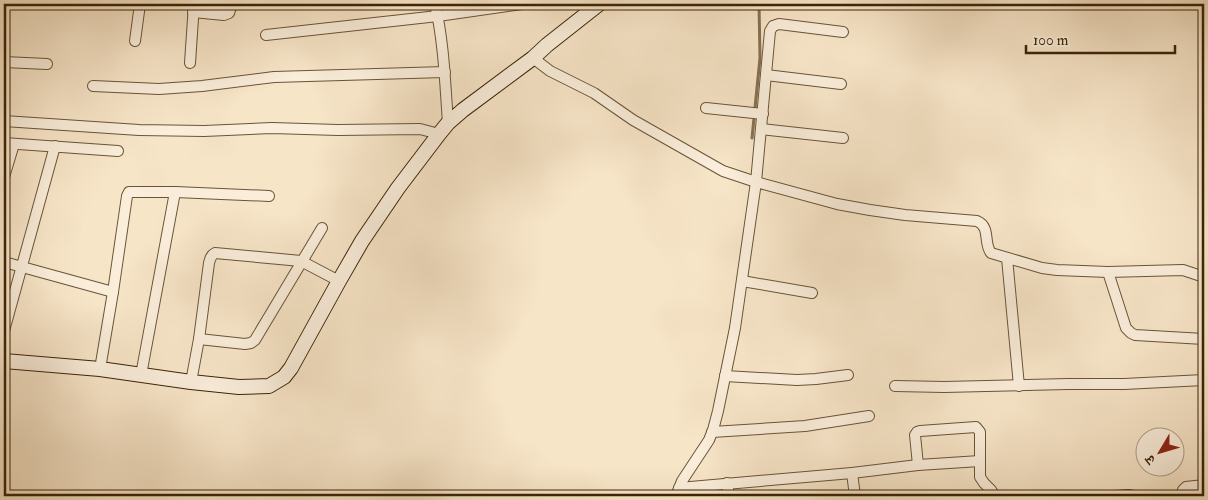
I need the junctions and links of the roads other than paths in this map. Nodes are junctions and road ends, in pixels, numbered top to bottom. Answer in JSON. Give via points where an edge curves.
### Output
{"nodes":[{"id":1,"x":140,"y":4,"type":"edge"},
{"id":2,"x":232,"y":4,"type":"edge"},
{"id":3,"x":435,"y":4,"type":"edge"},
{"id":4,"x":522,"y":4,"type":"edge"},
{"id":5,"x":599,"y":4,"type":"edge"},
{"id":6,"x":193,"y":8,"type":"edge"},
{"id":7,"x":438,"y":16,"type":"junction"},
{"id":8,"x":843,"y":32,"type":"dead end"},
{"id":9,"x":266,"y":34,"type":"dead end"},
{"id":10,"x":135,"y":41,"type":"dead end"},
{"id":11,"x":533,"y":58,"type":"junction"},
{"id":12,"x":4,"y":62,"type":"edge"},
{"id":13,"x":190,"y":63,"type":"dead end"},
{"id":14,"x":47,"y":64,"type":"dead end"},
{"id":15,"x":445,"y":72,"type":"junction"},
{"id":16,"x":766,"y":75,"type":"junction"},
{"id":17,"x":841,"y":84,"type":"dead end"},
{"id":18,"x":93,"y":86,"type":"dead end"},
{"id":19,"x":706,"y":108,"type":"dead end"},
{"id":20,"x":757,"y":113,"type":"junction"},
{"id":21,"x":4,"y":121,"type":"edge"},
{"id":22,"x":443,"y":129,"type":"junction"},
{"id":23,"x":762,"y":129,"type":"junction"},
{"id":24,"x":843,"y":138,"type":"dead end"},
{"id":25,"x":9,"y":143,"type":"edge"},
{"id":26,"x":55,"y":146,"type":"junction"},
{"id":27,"x":118,"y":151,"type":"dead end"},
{"id":28,"x":4,"y":177,"type":"edge"},
{"id":29,"x":756,"y":182,"type":"junction"},
{"id":30,"x":175,"y":192,"type":"junction"},
{"id":31,"x":269,"y":196,"type":"dead end"},
{"id":32,"x":322,"y":228,"type":"dead end"},
{"id":33,"x":1007,"y":258,"type":"junction"},
{"id":34,"x":301,"y":261,"type":"junction"},
{"id":35,"x":4,"y":262,"type":"edge"},
{"id":36,"x":21,"y":266,"type":"junction"},
{"id":37,"x":1108,"y":272,"type":"junction"},
{"id":38,"x":1204,"y":277,"type":"edge"},
{"id":39,"x":339,"y":281,"type":"junction"},
{"id":40,"x":742,"y":281,"type":"junction"},
{"id":41,"x":113,"y":292,"type":"junction"},
{"id":42,"x":812,"y":294,"type":"dead end"},
{"id":43,"x":4,"y":331,"type":"edge"},
{"id":44,"x":199,"y":339,"type":"junction"},
{"id":45,"x":1204,"y":339,"type":"edge"},
{"id":46,"x":4,"y":361,"type":"edge"},
{"id":47,"x":100,"y":369,"type":"junction"},
{"id":48,"x":141,"y":375,"type":"junction"},
{"id":49,"x":725,"y":376,"type":"junction"},
{"id":50,"x":848,"y":376,"type":"dead end"},
{"id":51,"x":1204,"y":380,"type":"edge"},
{"id":52,"x":190,"y":382,"type":"junction"},
{"id":53,"x":895,"y":386,"type":"dead end"},
{"id":54,"x":1019,"y":386,"type":"junction"},
{"id":55,"x":869,"y":416,"type":"dead end"},
{"id":56,"x":712,"y":432,"type":"junction"},
{"id":57,"x":980,"y":461,"type":"junction"},
{"id":58,"x":918,"y":465,"type":"junction"},
{"id":59,"x":852,"y":473,"type":"junction"},
{"id":60,"x":727,"y":483,"type":"junction"},
{"id":61,"x":1204,"y":485,"type":"edge"},
{"id":62,"x":678,"y":492,"type":"edge"},
{"id":63,"x":729,"y":496,"type":"edge"},
{"id":64,"x":855,"y":496,"type":"edge"},
{"id":65,"x":995,"y":496,"type":"edge"},
{"id":66,"x":1116,"y":496,"type":"edge"},
{"id":67,"x":1134,"y":496,"type":"edge"},
{"id":68,"x":1182,"y":496,"type":"edge"}],
"edges":[{"from":1,"to":10,"type":"street"},
{"from":2,"to":6,"type":"street","via":[[227,14]]},
{"from":3,"to":7,"type":"street"},
{"from":4,"to":7,"type":"street"},
{"from":5,"to":11,"type":"street"},
{"from":6,"to":13,"type":"street"},
{"from":7,"to":9,"type":"street"},
{"from":7,"to":15,"type":"street"},
{"from":8,"to":16,"type":"street","via":[[775,25],[770,31]]},
{"from":11,"to":22,"type":"street","via":[[463,110]]},
{"from":11,"to":29,"type":"street","via":[[692,154],[724,171]]},
{"from":12,"to":14,"type":"street"},
{"from":15,"to":18,"type":"street","via":[[274,77],[159,89]]},
{"from":15,"to":22,"type":"street"},
{"from":16,"to":17,"type":"street"},
{"from":16,"to":20,"type":"street"},
{"from":19,"to":20,"type":"street"},
{"from":20,"to":23,"type":"street"},
{"from":21,"to":22,"type":"street","via":[[139,130]]},
{"from":22,"to":39,"type":"street","via":[[385,207]]},
{"from":23,"to":24,"type":"street"},
{"from":23,"to":29,"type":"street"},
{"from":25,"to":26,"type":"street"},
{"from":25,"to":28,"type":"street"},
{"from":26,"to":27,"type":"street"},
{"from":26,"to":36,"type":"street"},
{"from":29,"to":33,"type":"street","via":[[870,210],[976,221],[985,229],[989,251]]},
{"from":29,"to":40,"type":"street"},
{"from":30,"to":31,"type":"street"},
{"from":30,"to":41,"type":"street","via":[[128,193]]},
{"from":30,"to":48,"type":"street"},
{"from":32,"to":34,"type":"street"},
{"from":33,"to":37,"type":"street","via":[[1042,268]]},
{"from":33,"to":54,"type":"street"},
{"from":34,"to":39,"type":"street"},
{"from":34,"to":44,"type":"street","via":[[255,340],[246,344]]},
{"from":34,"to":44,"type":"street","via":[[215,253],[209,263]]},
{"from":35,"to":36,"type":"street"},
{"from":36,"to":41,"type":"street"},
{"from":36,"to":43,"type":"street"},
{"from":37,"to":38,"type":"street","via":[[1183,270]]},
{"from":37,"to":45,"type":"street","via":[[1126,328],[1131,334]]},
{"from":39,"to":52,"type":"street","via":[[291,368],[278,382],[260,387]]},
{"from":40,"to":42,"type":"street"},
{"from":40,"to":49,"type":"street"},
{"from":41,"to":47,"type":"street"},
{"from":44,"to":52,"type":"street"},
{"from":46,"to":47,"type":"street"},
{"from":47,"to":48,"type":"street"},
{"from":48,"to":52,"type":"street"},
{"from":49,"to":50,"type":"street","via":[[796,380]]},
{"from":49,"to":56,"type":"street"},
{"from":51,"to":54,"type":"street"},
{"from":53,"to":54,"type":"street"},
{"from":55,"to":56,"type":"street","via":[[805,426]]},
{"from":56,"to":62,"type":"street"},
{"from":57,"to":58,"type":"street"},
{"from":57,"to":58,"type":"street","via":[[980,432],[974,426],[917,432]]},
{"from":57,"to":65,"type":"street","via":[[980,476]]},
{"from":58,"to":59,"type":"street"},
{"from":59,"to":60,"type":"street"},
{"from":59,"to":64,"type":"street"},
{"from":60,"to":62,"type":"street"},
{"from":60,"to":63,"type":"street"},
{"from":61,"to":68,"type":"street","via":[[1186,487]]},
{"from":66,"to":67,"type":"street"}]}
